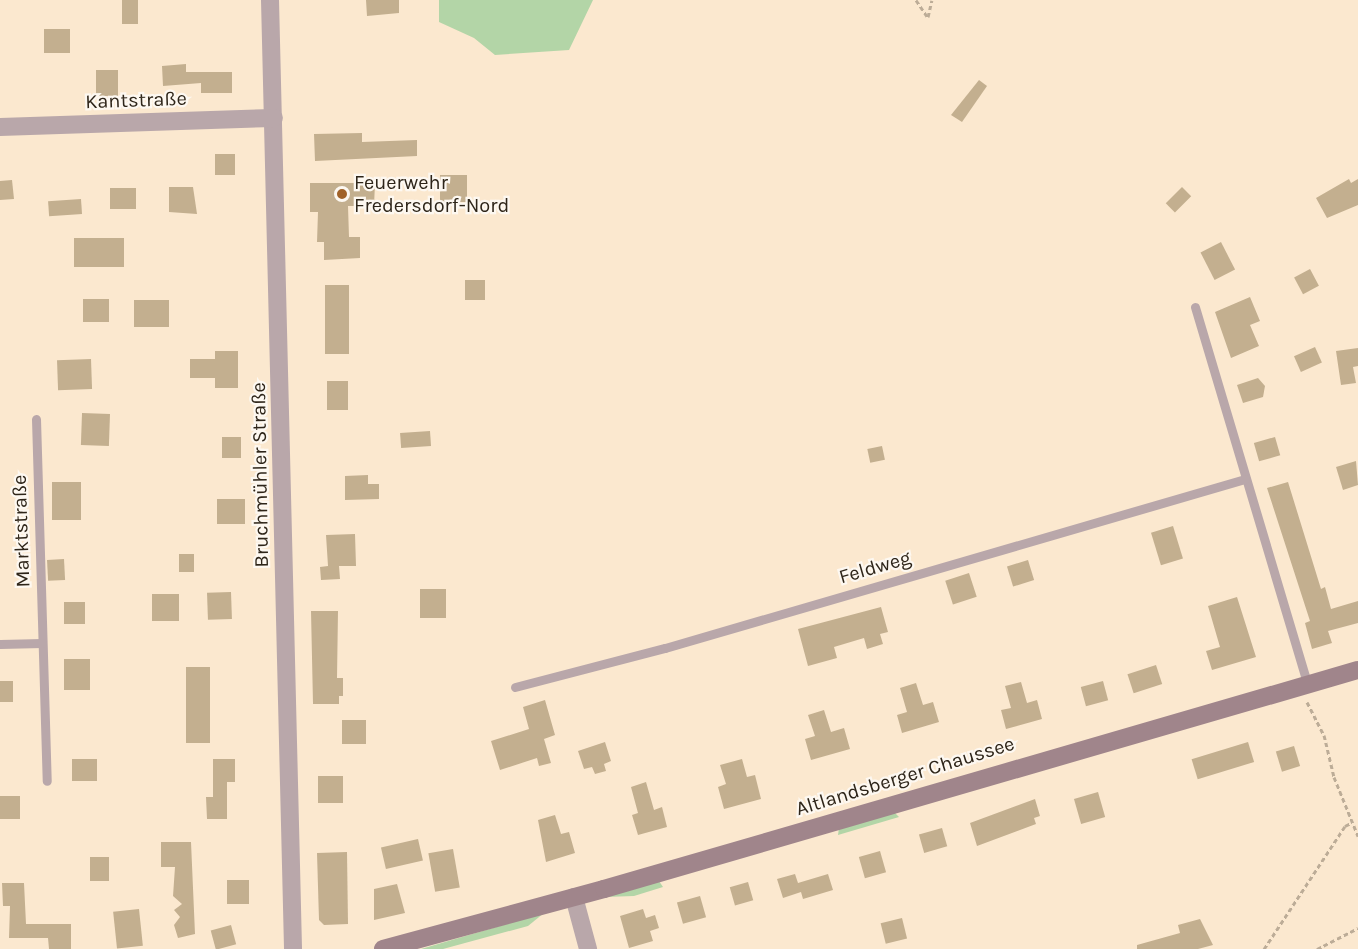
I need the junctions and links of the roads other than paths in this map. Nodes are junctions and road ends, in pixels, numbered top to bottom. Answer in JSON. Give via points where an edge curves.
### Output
{"nodes":[{"id":1,"x":270,"y":0,"type":"edge"},
{"id":2,"x":274,"y":118,"type":"junction"},
{"id":3,"x":0,"y":127,"type":"edge"},
{"id":4,"x":1195,"y":307,"type":"dead end"},
{"id":5,"x":36,"y":419,"type":"dead end"},
{"id":6,"x":1245,"y":479,"type":"junction"},
{"id":7,"x":42,"y":643,"type":"junction"},
{"id":8,"x":0,"y":644,"type":"edge"},
{"id":9,"x":1358,"y":670,"type":"edge"},
{"id":10,"x":515,"y":687,"type":"dead end"},
{"id":11,"x":1307,"y":694,"type":"junction"},
{"id":12,"x":47,"y":781,"type":"dead end"},
{"id":13,"x":574,"y":897,"type":"junction"},
{"id":14,"x":293,"y":949,"type":"edge"},
{"id":15,"x":383,"y":949,"type":"edge"},
{"id":16,"x":588,"y":949,"type":"edge"}],
"edges":[{"from":1,"to":2,"type":"street","name":"Bruchmühler Straße"},
{"from":2,"to":3,"type":"street","name":"Kantstraße"},
{"from":2,"to":14,"type":"street","name":"Bruchmühler Straße"},
{"from":4,"to":6,"type":"lane"},
{"from":5,"to":7,"type":"lane","name":"Marktstraße"},
{"from":6,"to":10,"type":"lane","name":"Feldweg","via":[[665,648]]},
{"from":6,"to":11,"type":"lane"},
{"from":7,"to":8,"type":"lane"},
{"from":7,"to":12,"type":"lane","name":"Marktstraße"},
{"from":9,"to":11,"type":"main road","name":"Altlandsberger Chaussee"},
{"from":11,"to":13,"type":"main road","name":"Altlandsberger Chaussee"},
{"from":13,"to":15,"type":"main road","name":"Altlandsberger Chaussee"},
{"from":13,"to":16,"type":"street"}]}
